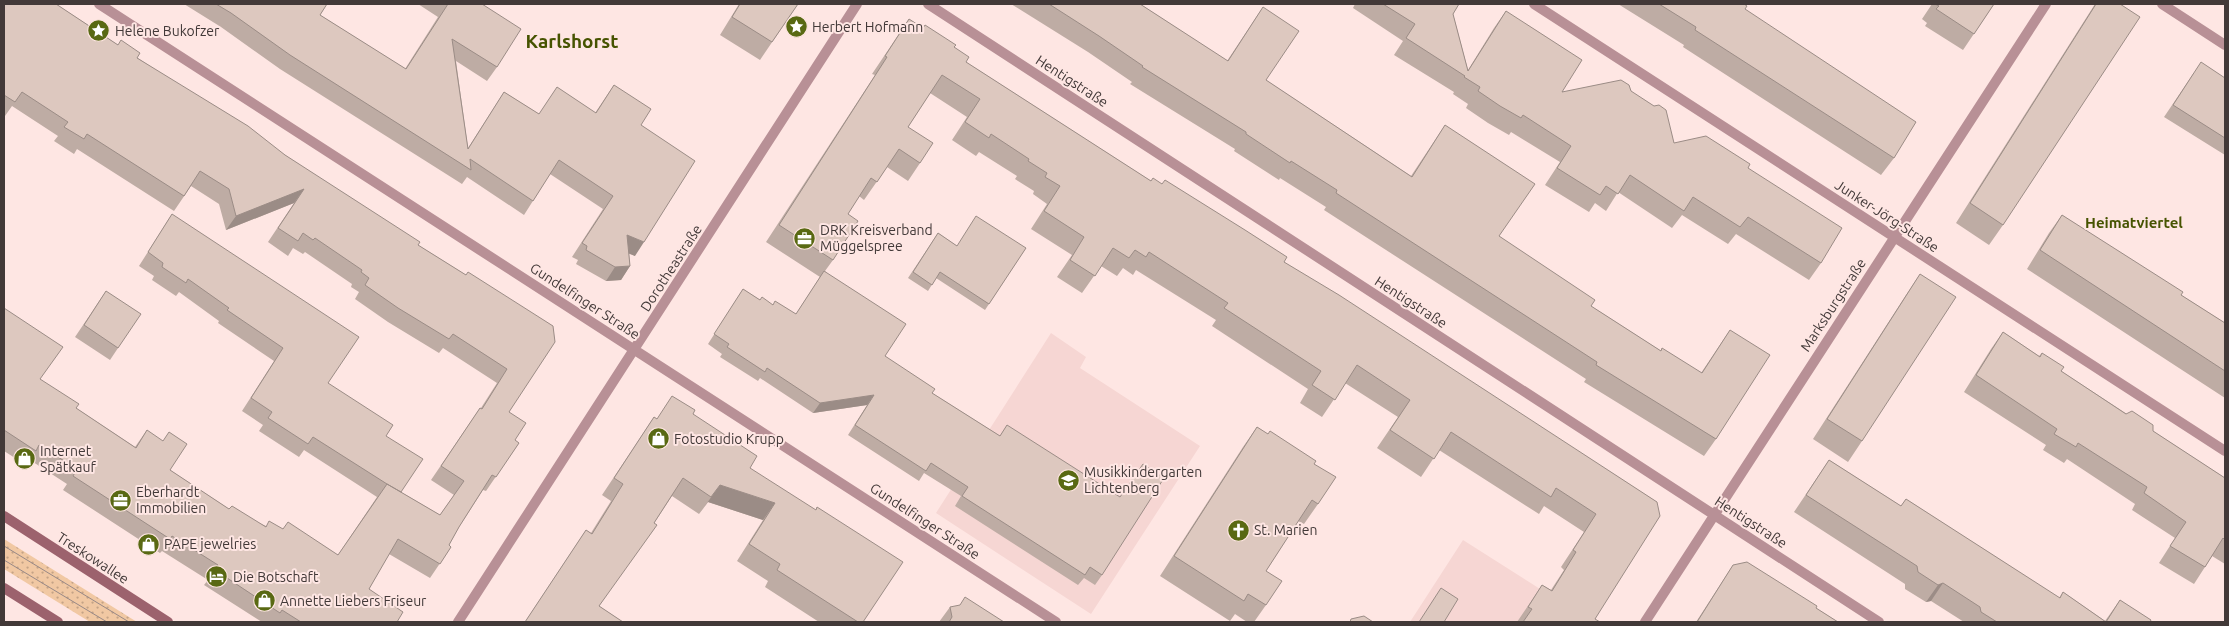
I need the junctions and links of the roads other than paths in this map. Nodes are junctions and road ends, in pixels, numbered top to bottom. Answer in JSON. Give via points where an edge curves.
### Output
{"nodes":[{"id":1,"x":99,"y":4,"type":"edge"},
{"id":2,"x":857,"y":4,"type":"edge"},
{"id":3,"x":928,"y":4,"type":"edge"},
{"id":4,"x":1534,"y":4,"type":"edge"},
{"id":5,"x":2046,"y":4,"type":"edge"},
{"id":6,"x":2162,"y":4,"type":"edge"},
{"id":7,"x":2225,"y":45,"type":"edge"},
{"id":8,"x":1894,"y":237,"type":"junction"},
{"id":9,"x":634,"y":349,"type":"junction"},
{"id":10,"x":2225,"y":451,"type":"edge"},
{"id":11,"x":1714,"y":515,"type":"junction"},
{"id":12,"x":4,"y":516,"type":"edge"},
{"id":13,"x":4,"y":588,"type":"edge"},
{"id":14,"x":58,"y":622,"type":"edge"},
{"id":15,"x":168,"y":622,"type":"edge"},
{"id":16,"x":458,"y":622,"type":"edge"},
{"id":17,"x":1056,"y":622,"type":"edge"},
{"id":18,"x":1645,"y":622,"type":"edge"},
{"id":19,"x":1879,"y":622,"type":"edge"}],
"edges":[{"from":1,"to":9,"type":"street","name":"Gundelfinger Straße"},
{"from":2,"to":9,"type":"street","name":"Dorotheastraße"},
{"from":3,"to":11,"type":"street","name":"Hentigstraße"},
{"from":4,"to":8,"type":"street","name":"Junker-Jörg-Straße"},
{"from":5,"to":8,"type":"street","name":"Marksburgstraße"},
{"from":6,"to":7,"type":"street"},
{"from":8,"to":10,"type":"street","name":"Junker-Jörg-Straße"},
{"from":8,"to":11,"type":"street","name":"Marksburgstraße"},
{"from":9,"to":16,"type":"street","name":"Dorotheastraße"},
{"from":9,"to":17,"type":"street","name":"Gundelfinger Straße"},
{"from":11,"to":18,"type":"street","name":"Marksburgstraße"},
{"from":11,"to":19,"type":"street","name":"Hentigstraße"},
{"from":12,"to":15,"type":"main road","name":"Treskowallee"},
{"from":13,"to":14,"type":"main road"}]}
